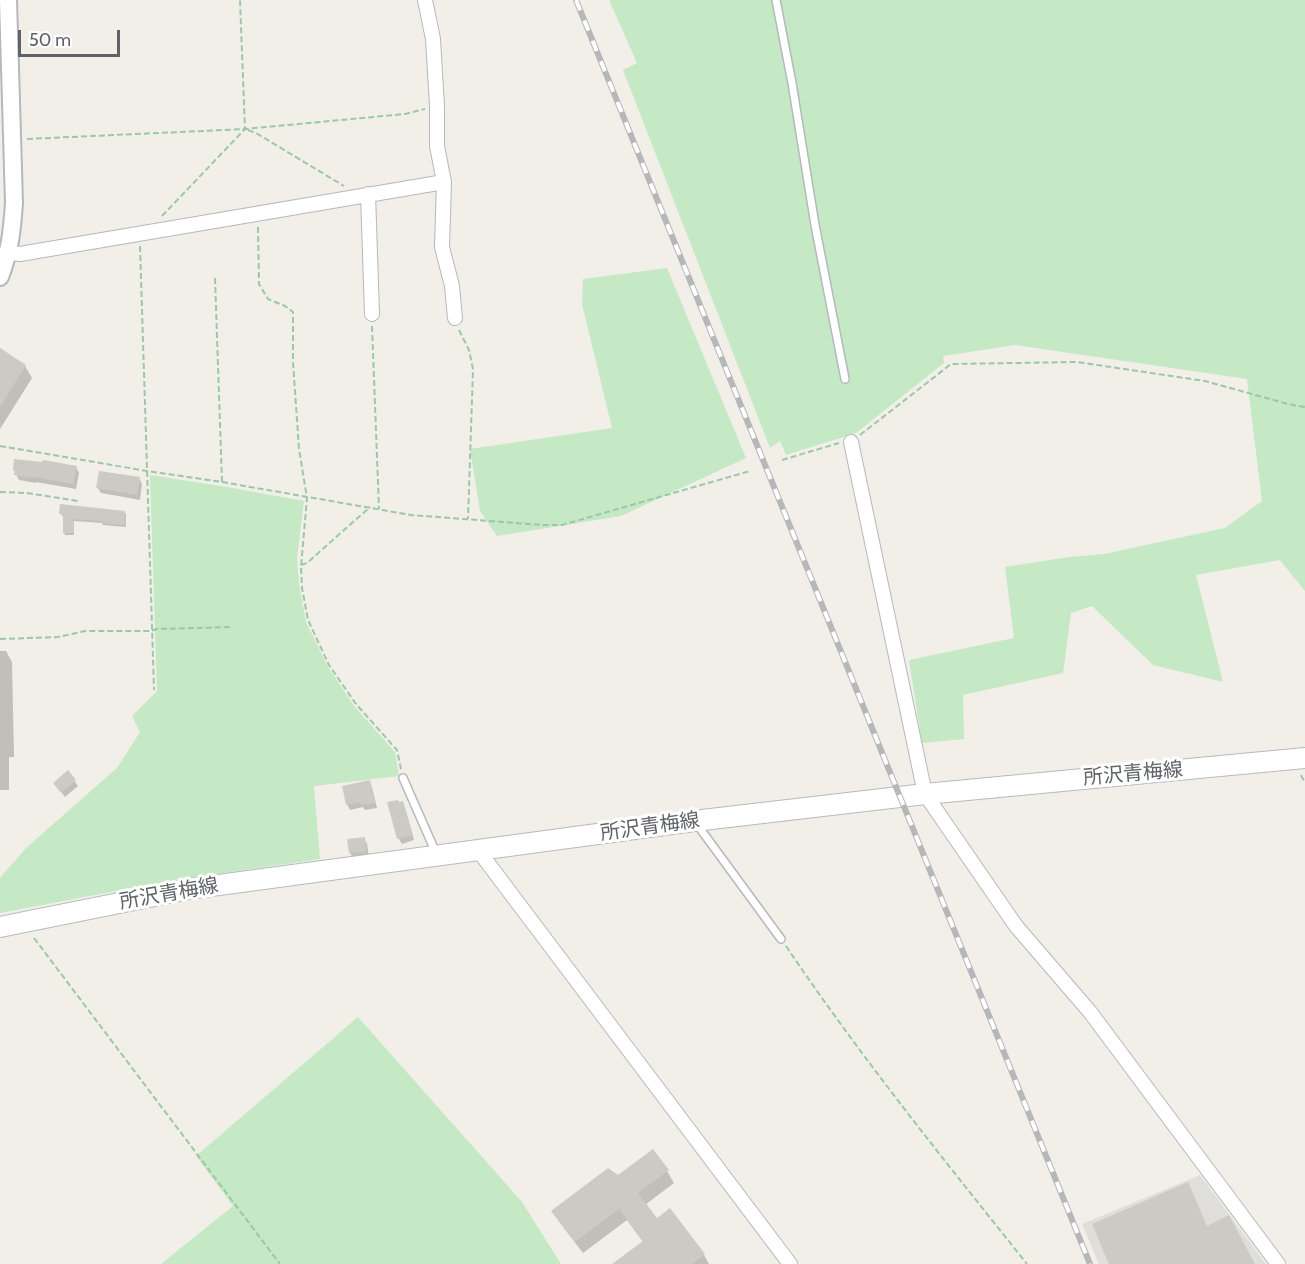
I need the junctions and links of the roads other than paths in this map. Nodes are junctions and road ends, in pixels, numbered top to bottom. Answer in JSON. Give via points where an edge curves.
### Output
{"nodes":[{"id":1,"x":8,"y":0,"type":"edge"},
{"id":2,"x":425,"y":0,"type":"edge"},
{"id":3,"x":776,"y":0,"type":"edge"},
{"id":4,"x":444,"y":182,"type":"junction"},
{"id":5,"x":368,"y":194,"type":"junction"},
{"id":6,"x":4,"y":255,"type":"edge"},
{"id":7,"x":0,"y":277,"type":"edge"},
{"id":8,"x":372,"y":314,"type":"road end"},
{"id":9,"x":455,"y":318,"type":"road end"},
{"id":10,"x":845,"y":379,"type":"dead end"},
{"id":11,"x":851,"y":442,"type":"road end"},
{"id":12,"x":1305,"y":758,"type":"edge"},
{"id":13,"x":403,"y":778,"type":"road end"},
{"id":14,"x":925,"y":794,"type":"junction"},
{"id":15,"x":694,"y":821,"type":"junction"},
{"id":16,"x":478,"y":850,"type":"junction"},
{"id":17,"x":437,"y":855,"type":"junction"},
{"id":18,"x":9,"y":925,"type":"edge"},
{"id":19,"x":781,"y":939,"type":"road end"},
{"id":20,"x":790,"y":1264,"type":"edge"},
{"id":21,"x":1278,"y":1264,"type":"edge"}],
"edges":[{"from":1,"to":6,"type":"street","via":[[14,203],[13,227]]},
{"from":2,"to":4,"type":"street","via":[[433,39],[437,146]]},
{"from":3,"to":10,"type":"lane"},
{"from":4,"to":5,"type":"street"},
{"from":4,"to":9,"type":"street","via":[[441,247],[452,286]]},
{"from":5,"to":6,"type":"street"},
{"from":5,"to":8,"type":"street"},
{"from":6,"to":7,"type":"street"},
{"from":11,"to":14,"type":"street"},
{"from":12,"to":14,"type":"main road","name":"所沢青梅線"},
{"from":13,"to":17,"type":"lane"},
{"from":14,"to":15,"type":"main road","name":"所沢青梅線"},
{"from":14,"to":21,"type":"street","via":[[1016,926],[1089,1012]]},
{"from":15,"to":16,"type":"main road","name":"所沢青梅線"},
{"from":15,"to":19,"type":"lane"},
{"from":16,"to":17,"type":"main road","name":"所沢青梅線"},
{"from":16,"to":20,"type":"street"},
{"from":17,"to":18,"type":"main road","name":"所沢青梅線","via":[[180,891]]}]}
